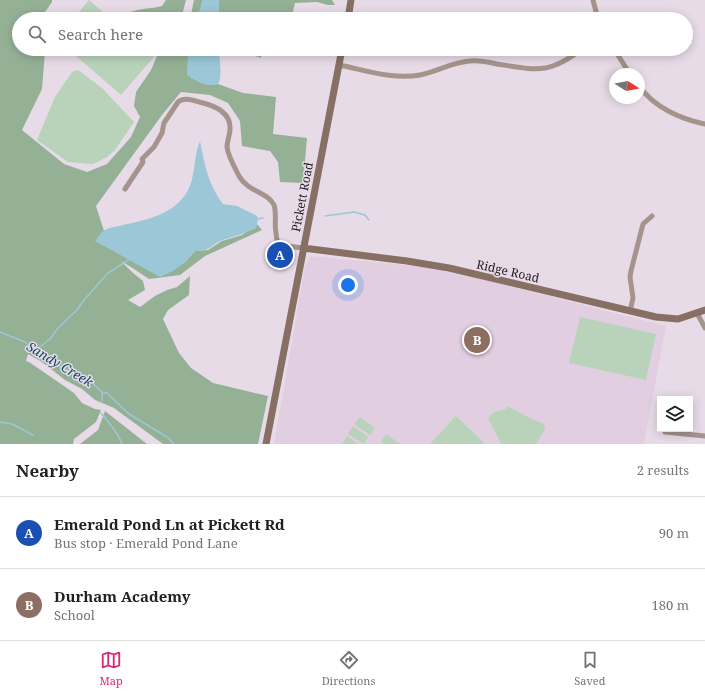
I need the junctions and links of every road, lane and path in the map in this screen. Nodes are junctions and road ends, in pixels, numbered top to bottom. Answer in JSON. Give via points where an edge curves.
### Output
{"nodes":[{"id":1,"x":351,"y":0,"type":"edge"},
{"id":2,"x":593,"y":0,"type":"edge"},
{"id":3,"x":349,"y":12,"type":"edge"},
{"id":4,"x":596,"y":12,"type":"edge"},
{"id":5,"x":341,"y":56,"type":"edge"},
{"id":6,"x":571,"y":56,"type":"edge"},
{"id":7,"x":618,"y":56,"type":"edge"},
{"id":8,"x":339,"y":65,"type":"junction"},
{"id":9,"x":626,"y":68,"type":"edge"},
{"id":10,"x":645,"y":93,"type":"edge"},
{"id":11,"x":705,"y":124,"type":"edge"},
{"id":12,"x":125,"y":189,"type":"dead end"},
{"id":13,"x":652,"y":216,"type":"dead end"},
{"id":14,"x":303,"y":248,"type":"junction"},
{"id":15,"x":705,"y":310,"type":"edge"},
{"id":16,"x":630,"y":311,"type":"junction"},
{"id":17,"x":697,"y":313,"type":"junction"},
{"id":18,"x":705,"y":328,"type":"edge"},
{"id":19,"x":665,"y":432,"type":"dead end"},
{"id":20,"x":705,"y":436,"type":"edge"},
{"id":21,"x":266,"y":444,"type":"edge"}],
"edges":[{"from":1,"to":3,"type":"street"},
{"from":2,"to":4,"type":"street"},
{"from":5,"to":8,"type":"street","name":"Pickett Road"},
{"from":6,"to":8,"type":"street","via":[[553,67],[539,69],[470,61],[427,73],[402,76]]},
{"from":7,"to":9,"type":"street"},
{"from":8,"to":14,"type":"street","name":"Pickett Road"},
{"from":10,"to":11,"type":"street","via":[[666,110]]},
{"from":12,"to":14,"type":"street","via":[[143,162],[142,159],[162,134],[164,123],[178,102],[187,99],[206,103],[228,117],[228,150],[240,176],[246,185],[267,197],[273,204],[278,245]]},
{"from":13,"to":16,"type":"street","via":[[643,224],[631,271],[633,294]]},
{"from":14,"to":16,"type":"street","name":"Ridge Road","via":[[434,265]]},
{"from":14,"to":21,"type":"street","name":"Pickett Road"},
{"from":15,"to":17,"type":"street","name":"Ridge Road"},
{"from":16,"to":17,"type":"street","name":"Ridge Road","via":[[671,319]]},
{"from":17,"to":18,"type":"street"},
{"from":19,"to":20,"type":"street"}]}
